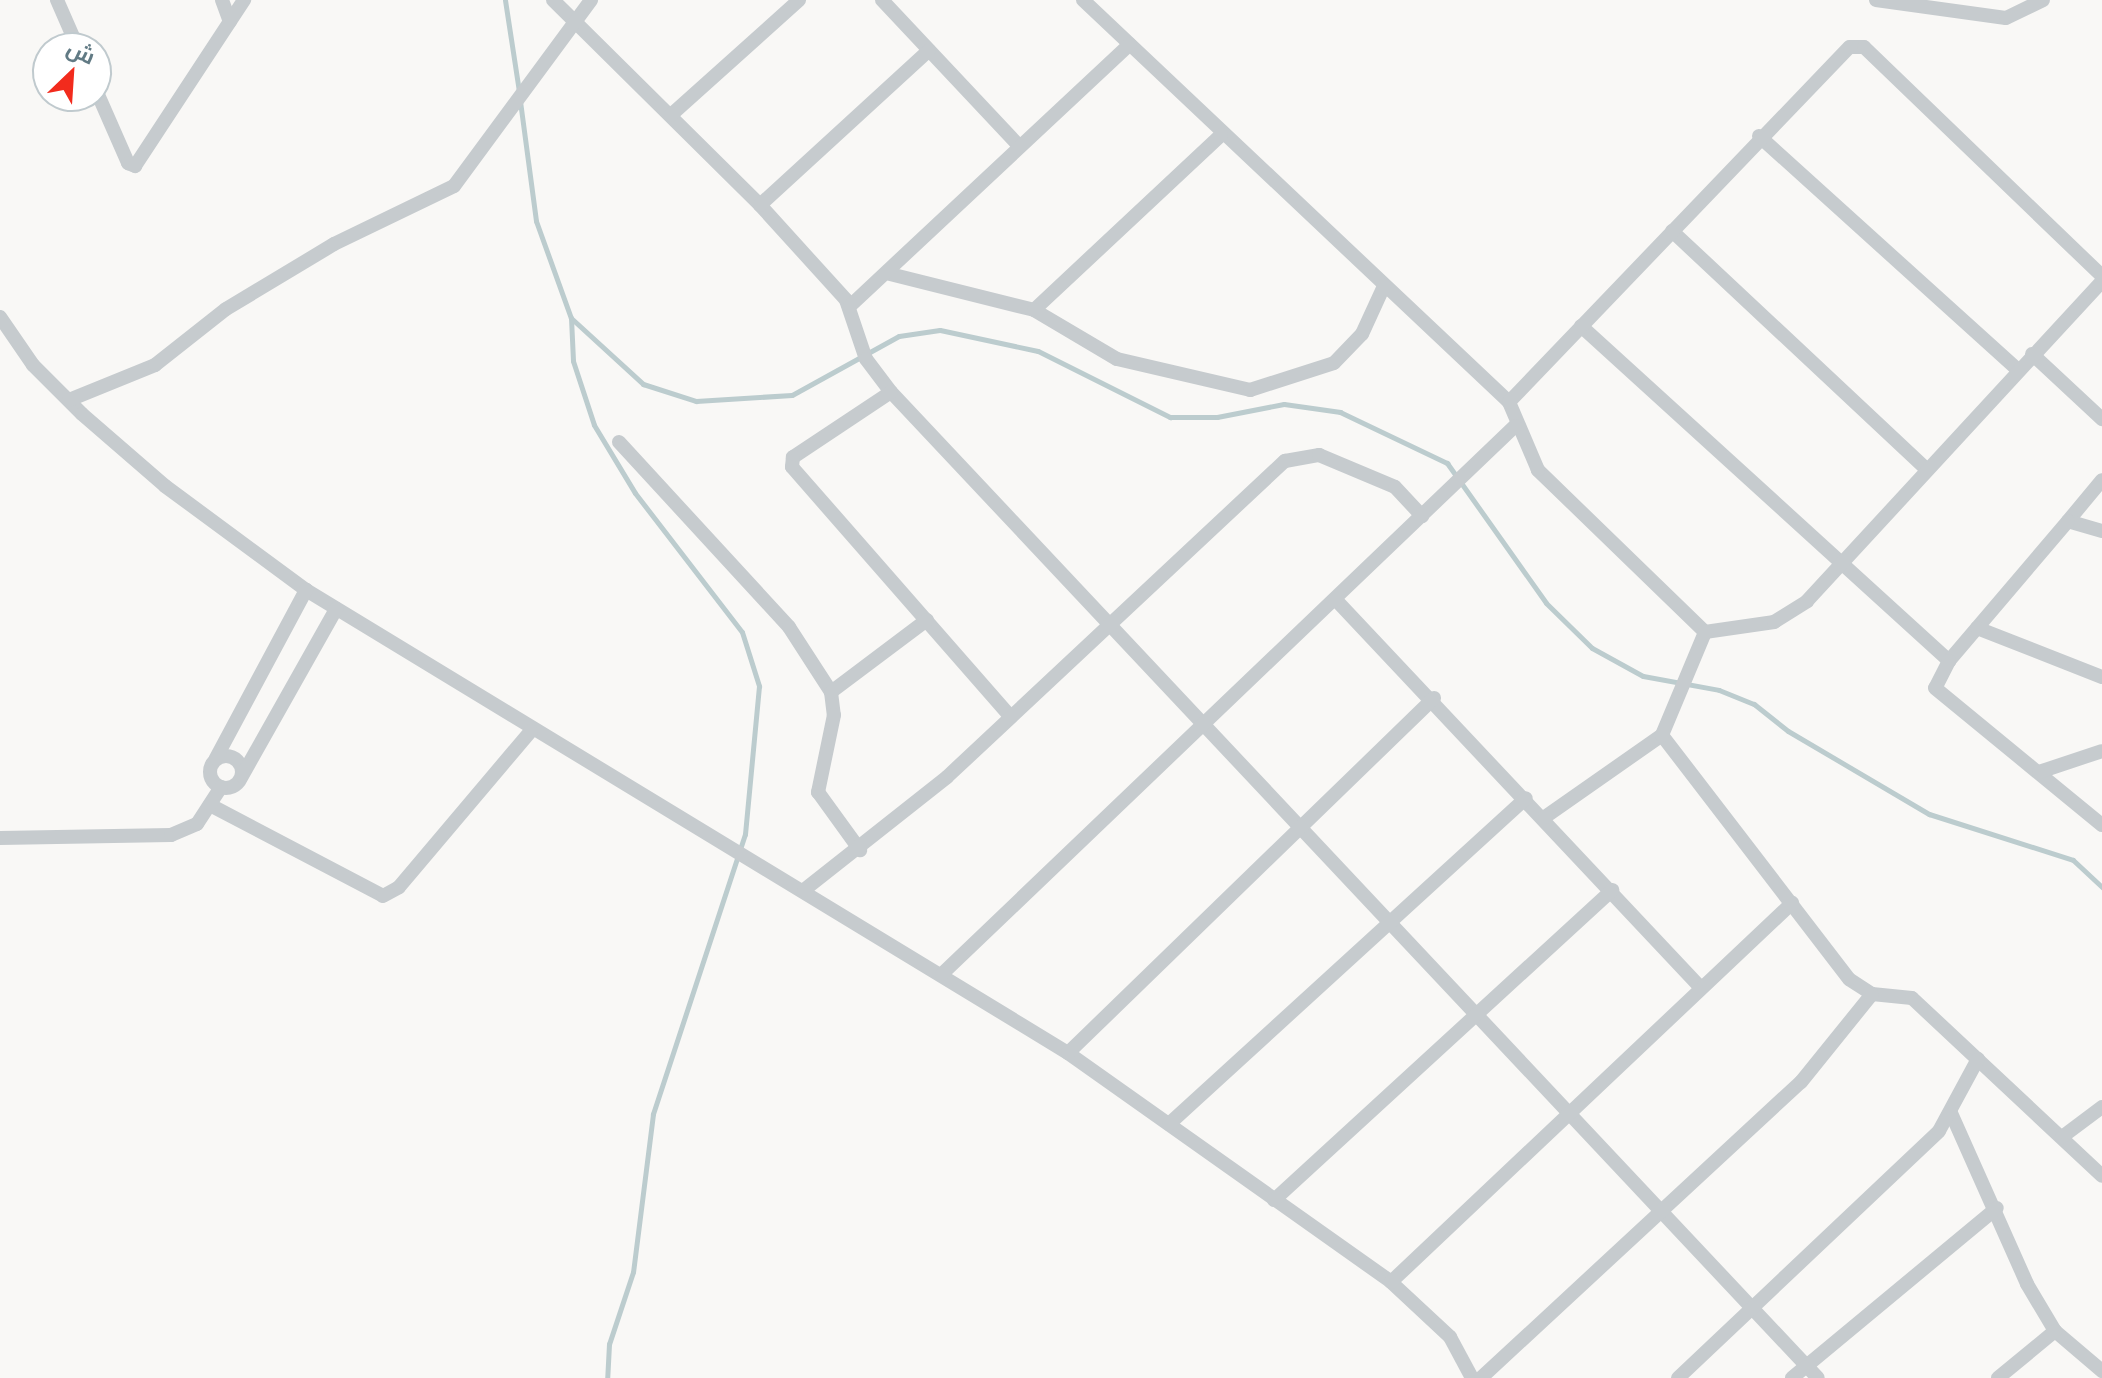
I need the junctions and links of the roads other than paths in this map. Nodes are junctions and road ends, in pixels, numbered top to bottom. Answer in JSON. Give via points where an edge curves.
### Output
{"nodes":[{"id":1,"x":57,"y":0,"type":"edge"},
{"id":2,"x":222,"y":0,"type":"edge"},
{"id":3,"x":244,"y":0,"type":"edge"},
{"id":4,"x":553,"y":0,"type":"edge"},
{"id":5,"x":591,"y":0,"type":"edge"},
{"id":6,"x":799,"y":0,"type":"edge"},
{"id":7,"x":882,"y":0,"type":"edge"},
{"id":8,"x":1083,"y":0,"type":"edge"},
{"id":9,"x":1876,"y":0,"type":"edge"},
{"id":10,"x":2043,"y":0,"type":"edge"},
{"id":11,"x":1951,"y":6,"type":"edge"},
{"id":12,"x":572,"y":18,"type":"junction"},
{"id":13,"x":230,"y":22,"type":"junction"},
{"id":14,"x":71,"y":32,"type":"edge"},
{"id":15,"x":1130,"y":44,"type":"junction"},
{"id":16,"x":929,"y":50,"type":"junction"},
{"id":17,"x":106,"y":112,"type":"edge"},
{"id":18,"x":671,"y":115,"type":"junction"},
{"id":19,"x":1221,"y":135,"type":"junction"},
{"id":20,"x":1759,"y":136,"type":"junction"},
{"id":21,"x":1018,"y":145,"type":"junction"},
{"id":22,"x":760,"y":205,"type":"junction"},
{"id":23,"x":1672,"y":231,"type":"junction"},
{"id":24,"x":890,"y":274,"type":"junction"},
{"id":25,"x":2102,"y":279,"type":"edge"},
{"id":26,"x":1384,"y":286,"type":"junction"},
{"id":27,"x":850,"y":306,"type":"junction"},
{"id":28,"x":1034,"y":310,"type":"junction"},
{"id":29,"x":1,"y":318,"type":"edge"},
{"id":30,"x":1581,"y":326,"type":"junction"},
{"id":31,"x":2032,"y":354,"type":"junction"},
{"id":32,"x":2017,"y":369,"type":"junction"},
{"id":33,"x":891,"y":392,"type":"junction"},
{"id":34,"x":69,"y":400,"type":"junction"},
{"id":35,"x":1509,"y":402,"type":"junction"},
{"id":36,"x":2102,"y":419,"type":"edge"},
{"id":37,"x":1515,"y":426,"type":"junction"},
{"id":38,"x":619,"y":442,"type":"dead end"},
{"id":39,"x":1926,"y":469,"type":"junction"},
{"id":40,"x":2102,"y":480,"type":"edge"},
{"id":41,"x":1422,"y":516,"type":"junction"},
{"id":42,"x":2068,"y":521,"type":"junction"},
{"id":43,"x":2102,"y":531,"type":"edge"},
{"id":44,"x":1840,"y":567,"type":"junction"},
{"id":45,"x":306,"y":590,"type":"junction"},
{"id":46,"x":1336,"y":600,"type":"junction"},
{"id":47,"x":336,"y":609,"type":"junction"},
{"id":48,"x":927,"y":620,"type":"junction"},
{"id":49,"x":1113,"y":623,"type":"junction"},
{"id":50,"x":1977,"y":628,"type":"junction"},
{"id":51,"x":1705,"y":632,"type":"junction"},
{"id":52,"x":1949,"y":661,"type":"junction"},
{"id":53,"x":2102,"y":677,"type":"edge"},
{"id":54,"x":831,"y":692,"type":"junction"},
{"id":55,"x":1434,"y":698,"type":"junction"},
{"id":56,"x":1010,"y":716,"type":"junction"},
{"id":57,"x":1205,"y":726,"type":"junction"},
{"id":58,"x":531,"y":731,"type":"junction"},
{"id":59,"x":1662,"y":735,"type":"junction"},
{"id":60,"x":2102,"y":751,"type":"edge"},
{"id":61,"x":216,"y":758,"type":"junction"},
{"id":62,"x":2039,"y":772,"type":"junction"},
{"id":63,"x":242,"y":776,"type":"junction"},
{"id":64,"x":221,"y":787,"type":"junction"},
{"id":65,"x":1526,"y":798,"type":"junction"},
{"id":66,"x":210,"y":805,"type":"junction"},
{"id":67,"x":1545,"y":817,"type":"junction"},
{"id":68,"x":2102,"y":825,"type":"edge"},
{"id":69,"x":1302,"y":828,"type":"junction"},
{"id":70,"x":0,"y":838,"type":"edge"},
{"id":71,"x":860,"y":850,"type":"junction"},
{"id":72,"x":804,"y":890,"type":"junction"},
{"id":73,"x":1612,"y":890,"type":"junction"},
{"id":74,"x":1792,"y":903,"type":"junction"},
{"id":75,"x":1388,"y":919,"type":"junction"},
{"id":76,"x":942,"y":974,"type":"junction"},
{"id":77,"x":1700,"y":987,"type":"junction"},
{"id":78,"x":1872,"y":994,"type":"junction"},
{"id":79,"x":1478,"y":1014,"type":"junction"},
{"id":80,"x":1068,"y":1053,"type":"junction"},
{"id":81,"x":1978,"y":1059,"type":"junction"},
{"id":82,"x":2102,"y":1107,"type":"edge"},
{"id":83,"x":1571,"y":1111,"type":"junction"},
{"id":84,"x":1951,"y":1113,"type":"junction"},
{"id":85,"x":1169,"y":1124,"type":"junction"},
{"id":86,"x":2062,"y":1137,"type":"junction"},
{"id":87,"x":2102,"y":1176,"type":"edge"},
{"id":88,"x":1274,"y":1200,"type":"junction"},
{"id":89,"x":1997,"y":1208,"type":"junction"},
{"id":90,"x":1662,"y":1211,"type":"junction"},
{"id":91,"x":1391,"y":1282,"type":"junction"},
{"id":92,"x":1755,"y":1309,"type":"junction"},
{"id":93,"x":2055,"y":1331,"type":"junction"},
{"id":94,"x":1495,"y":1365,"type":"junction"},
{"id":95,"x":1807,"y":1366,"type":"junction"},
{"id":96,"x":2102,"y":1371,"type":"edge"},
{"id":97,"x":1472,"y":1378,"type":"edge"},
{"id":98,"x":1481,"y":1378,"type":"edge"},
{"id":99,"x":1506,"y":1378,"type":"edge"},
{"id":100,"x":1678,"y":1378,"type":"edge"},
{"id":101,"x":1792,"y":1378,"type":"edge"},
{"id":102,"x":1818,"y":1378,"type":"edge"},
{"id":103,"x":1998,"y":1378,"type":"edge"}],
"edges":[{"from":1,"to":14,"type":"street"},
{"from":2,"to":13,"type":"street"},
{"from":3,"to":13,"type":"street"},
{"from":4,"to":12,"type":"street"},
{"from":5,"to":12,"type":"street"},
{"from":6,"to":18,"type":"street"},
{"from":7,"to":16,"type":"street"},
{"from":8,"to":15,"type":"street"},
{"from":9,"to":11,"type":"street"},
{"from":10,"to":11,"type":"street","via":[[2006,18]]},
{"from":12,"to":18,"type":"street"},
{"from":12,"to":34,"type":"street","via":[[467,172],[447,191],[334,244],[226,309],[155,365]]},
{"from":13,"to":17,"type":"street","via":[[135,166],[128,163]]},
{"from":15,"to":19,"type":"street"},
{"from":15,"to":21,"type":"street"},
{"from":16,"to":21,"type":"street"},
{"from":16,"to":22,"type":"street"},
{"from":18,"to":22,"type":"street"},
{"from":19,"to":26,"type":"street"},
{"from":19,"to":28,"type":"street"},
{"from":20,"to":23,"type":"street"},
{"from":20,"to":25,"type":"street","via":[[1850,47],[1864,47]]},
{"from":20,"to":32,"type":"street"},
{"from":21,"to":24,"type":"street"},
{"from":22,"to":27,"type":"street"},
{"from":23,"to":30,"type":"street"},
{"from":23,"to":39,"type":"street"},
{"from":24,"to":27,"type":"street"},
{"from":24,"to":28,"type":"street"},
{"from":25,"to":31,"type":"street"},
{"from":26,"to":28,"type":"street","via":[[1362,334],[1334,363],[1250,390],[1117,359]]},
{"from":26,"to":35,"type":"street"},
{"from":27,"to":33,"type":"street","via":[[866,359]]},
{"from":29,"to":34,"type":"street"},
{"from":30,"to":35,"type":"street"},
{"from":30,"to":44,"type":"street"},
{"from":31,"to":32,"type":"street"},
{"from":31,"to":36,"type":"street"},
{"from":32,"to":39,"type":"street"},
{"from":33,"to":48,"type":"street","via":[[791,464]]},
{"from":33,"to":49,"type":"street"},
{"from":34,"to":45,"type":"street","via":[[165,486]]},
{"from":35,"to":37,"type":"street"},
{"from":37,"to":41,"type":"street"},
{"from":37,"to":51,"type":"street","via":[[1538,470]]},
{"from":38,"to":54,"type":"street","via":[[789,627]]},
{"from":39,"to":44,"type":"street"},
{"from":40,"to":42,"type":"street"},
{"from":41,"to":46,"type":"street"},
{"from":41,"to":49,"type":"street","via":[[1387,483],[1319,455],[1295,456]]},
{"from":42,"to":43,"type":"street"},
{"from":42,"to":50,"type":"street"},
{"from":44,"to":51,"type":"street","via":[[1790,615]]},
{"from":44,"to":52,"type":"street"},
{"from":45,"to":47,"type":"street"},
{"from":45,"to":61,"type":"street"},
{"from":46,"to":55,"type":"street"},
{"from":46,"to":57,"type":"street"},
{"from":47,"to":58,"type":"street"},
{"from":47,"to":63,"type":"street"},
{"from":48,"to":54,"type":"street"},
{"from":48,"to":56,"type":"street"},
{"from":49,"to":56,"type":"street"},
{"from":49,"to":57,"type":"street"},
{"from":50,"to":52,"type":"street"},
{"from":50,"to":53,"type":"street"},
{"from":51,"to":59,"type":"street"},
{"from":52,"to":62,"type":"street","via":[[1935,684],[1938,695]]},
{"from":54,"to":71,"type":"street","via":[[834,715],[818,792]]},
{"from":55,"to":65,"type":"street"},
{"from":55,"to":69,"type":"street"},
{"from":56,"to":71,"type":"street"},
{"from":57,"to":69,"type":"street"},
{"from":57,"to":76,"type":"street"},
{"from":58,"to":66,"type":"street","via":[[399,887],[383,896]]},
{"from":58,"to":72,"type":"street"},
{"from":59,"to":67,"type":"street"},
{"from":59,"to":74,"type":"street"},
{"from":60,"to":62,"type":"street"},
{"from":61,"to":63,"type":"street","via":[[235,758]]},
{"from":61,"to":64,"type":"street","via":[[210,774]]},
{"from":62,"to":68,"type":"street"},
{"from":63,"to":64,"type":"street"},
{"from":64,"to":66,"type":"street"},
{"from":65,"to":67,"type":"street"},
{"from":65,"to":75,"type":"street"},
{"from":66,"to":70,"type":"street","via":[[191,829],[171,835]]},
{"from":67,"to":73,"type":"street"},
{"from":69,"to":75,"type":"street"},
{"from":69,"to":80,"type":"street"},
{"from":71,"to":72,"type":"street"},
{"from":72,"to":76,"type":"street"},
{"from":73,"to":77,"type":"street"},
{"from":73,"to":79,"type":"street"},
{"from":74,"to":77,"type":"street"},
{"from":74,"to":78,"type":"street","via":[[1849,979]]},
{"from":75,"to":79,"type":"street"},
{"from":75,"to":85,"type":"street"},
{"from":76,"to":80,"type":"street"},
{"from":77,"to":83,"type":"street"},
{"from":78,"to":81,"type":"street","via":[[1912,998]]},
{"from":78,"to":90,"type":"street","via":[[1801,1082]]},
{"from":79,"to":83,"type":"street"},
{"from":79,"to":88,"type":"street"},
{"from":80,"to":85,"type":"street"},
{"from":81,"to":84,"type":"street"},
{"from":81,"to":86,"type":"street"},
{"from":82,"to":86,"type":"street"},
{"from":83,"to":90,"type":"street"},
{"from":83,"to":91,"type":"street"},
{"from":84,"to":89,"type":"street"},
{"from":84,"to":92,"type":"street"},
{"from":85,"to":88,"type":"street"},
{"from":86,"to":87,"type":"street"},
{"from":88,"to":91,"type":"street"},
{"from":89,"to":93,"type":"street","via":[[2027,1284]]},
{"from":89,"to":95,"type":"street"},
{"from":90,"to":92,"type":"street"},
{"from":90,"to":94,"type":"street"},
{"from":91,"to":97,"type":"street","via":[[1450,1337]]},
{"from":92,"to":95,"type":"street"},
{"from":92,"to":100,"type":"street"},
{"from":93,"to":96,"type":"street"},
{"from":93,"to":103,"type":"street"},
{"from":94,"to":98,"type":"street"},
{"from":94,"to":99,"type":"street"},
{"from":95,"to":101,"type":"street"},
{"from":95,"to":102,"type":"street"}]}
